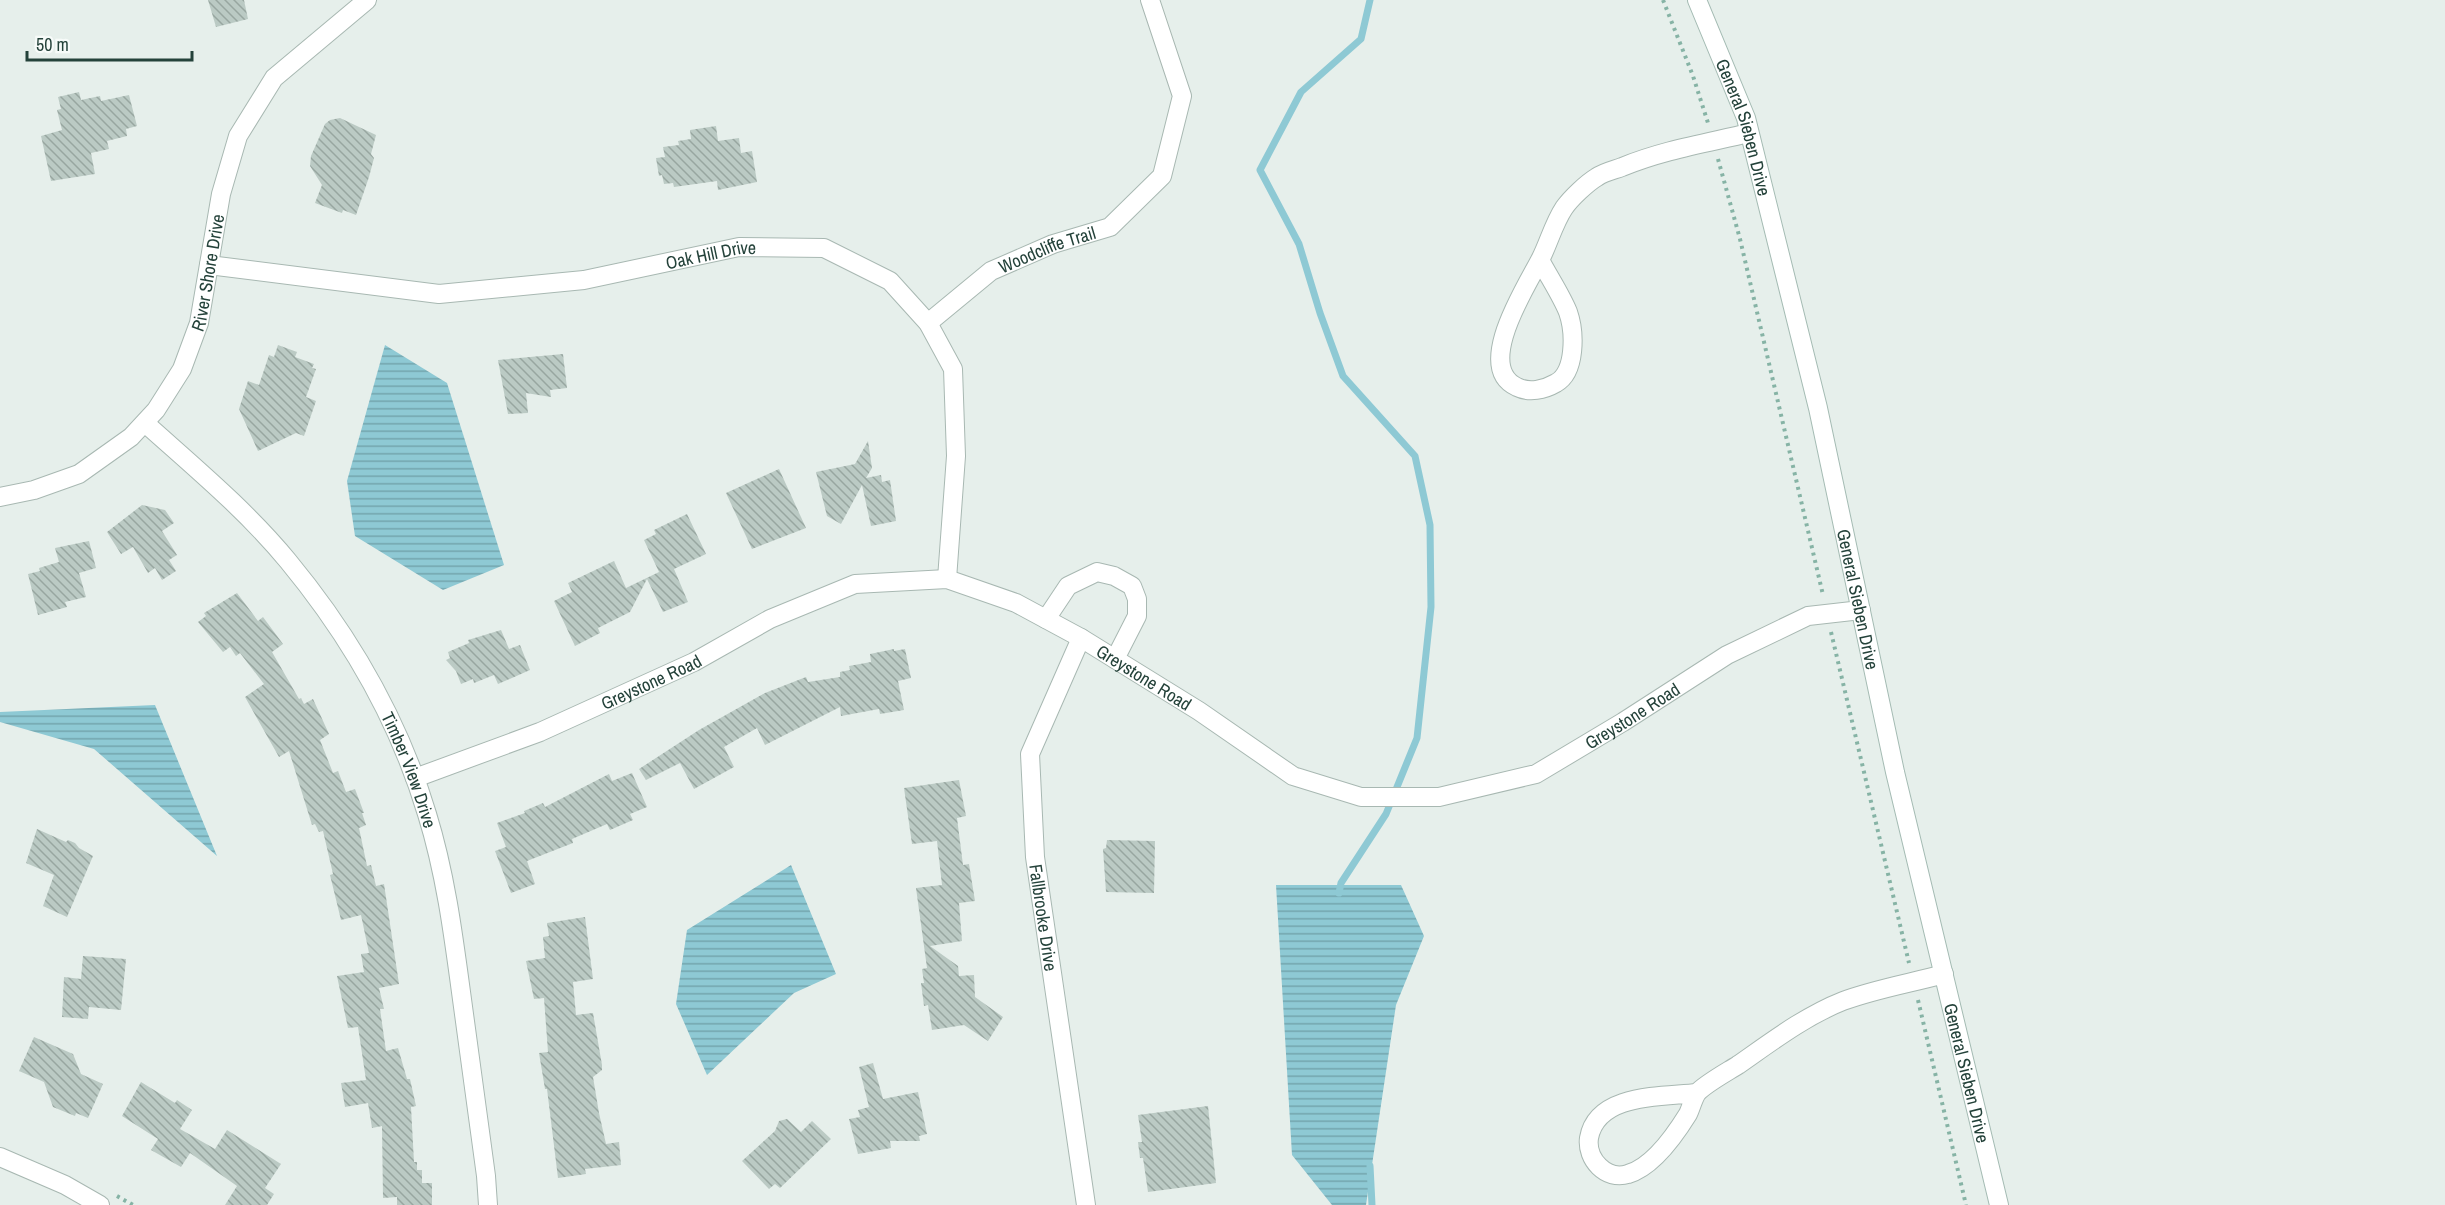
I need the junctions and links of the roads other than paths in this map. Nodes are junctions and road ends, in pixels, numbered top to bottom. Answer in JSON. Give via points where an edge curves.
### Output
{"nodes":[{"id":1,"x":368,"y":0,"type":"edge"},
{"id":2,"x":1150,"y":0,"type":"edge"},
{"id":3,"x":1697,"y":0,"type":"edge"},
{"id":4,"x":1749,"y":133,"type":"junction"},
{"id":5,"x":1540,"y":260,"type":"junction"},
{"id":6,"x":208,"y":265,"type":"junction"},
{"id":7,"x":928,"y":322,"type":"junction"},
{"id":8,"x":145,"y":423,"type":"junction"},
{"id":9,"x":0,"y":497,"type":"edge"},
{"id":10,"x":947,"y":579,"type":"junction"},
{"id":11,"x":1861,"y":610,"type":"junction"},
{"id":12,"x":1046,"y":619,"type":"junction"},
{"id":13,"x":1081,"y":638,"type":"junction"},
{"id":14,"x":1114,"y":659,"type":"junction"},
{"id":15,"x":415,"y":778,"type":"junction"},
{"id":16,"x":1944,"y":974,"type":"junction"},
{"id":17,"x":1697,"y":1093,"type":"junction"},
{"id":18,"x":0,"y":1157,"type":"edge"},
{"id":19,"x":100,"y":1205,"type":"edge"},
{"id":20,"x":488,"y":1205,"type":"edge"},
{"id":21,"x":1086,"y":1205,"type":"edge"},
{"id":22,"x":1999,"y":1205,"type":"edge"}],
"edges":[{"from":1,"to":6,"type":"street","name":"River Shore Drive","via":[[274,78],[238,136],[221,194]]},
{"from":2,"to":7,"type":"street","name":"Woodcliffe Trail","via":[[1182,96],[1162,176],[1110,227],[1053,244],[992,271]]},
{"from":3,"to":4,"type":"street","name":"General Sieben Drive"},
{"from":4,"to":5,"type":"street","via":[[1650,156],[1597,177],[1564,208]]},
{"from":4,"to":11,"type":"street","name":"General Sieben Drive","via":[[1818,408]]},
{"from":5,"to":5,"type":"street","via":[[1523,289],[1500,351],[1505,376],[1522,390],[1543,390],[1559,382],[1569,369],[1573,348],[1568,313]]},
{"from":6,"to":7,"type":"street","name":"Oak Hill Drive","via":[[439,294],[584,280],[740,247],[824,248],[890,281]]},
{"from":6,"to":8,"type":"street","name":"River Shore Drive","via":[[199,323],[188,354],[174,383]]},
{"from":7,"to":10,"type":"street","name":"Oak Hill Drive","via":[[953,369],[956,456]]},
{"from":8,"to":9,"type":"street","name":"River Shore Drive","via":[[79,474]]},
{"from":8,"to":15,"type":"street","name":"Timber View Drive","via":[[262,532],[318,599],[355,653],[383,704]]},
{"from":10,"to":12,"type":"street","name":"Greystone Road","via":[[1016,603]]},
{"from":10,"to":15,"type":"street","name":"Greystone Road","via":[[855,585],[770,619],[694,662],[540,732]]},
{"from":11,"to":14,"type":"street","name":"Greystone Road","via":[[1808,616],[1727,655],[1536,774],[1439,797],[1361,797],[1293,776],[1200,711]]},
{"from":11,"to":16,"type":"street","name":"General Sieben Drive"},
{"from":12,"to":13,"type":"street","name":"Greystone Road"},
{"from":12,"to":14,"type":"street","via":[[1068,586],[1097,572],[1132,586],[1137,616]]},
{"from":13,"to":14,"type":"street","name":"Greystone Road"},
{"from":13,"to":21,"type":"street","name":"Fallbrooke Drive","via":[[1030,754],[1035,857]]},
{"from":15,"to":20,"type":"street","name":"Timber View Drive","via":[[448,900]]},
{"from":16,"to":17,"type":"street","via":[[1843,1001],[1805,1020]]},
{"from":16,"to":22,"type":"street","name":"General Sieben Drive"},
{"from":17,"to":17,"type":"street","via":[[1688,1113],[1649,1162],[1628,1174],[1603,1172],[1592,1156],[1589,1141],[1593,1123],[1603,1112],[1626,1102]]},
{"from":18,"to":19,"type":"street"}]}
